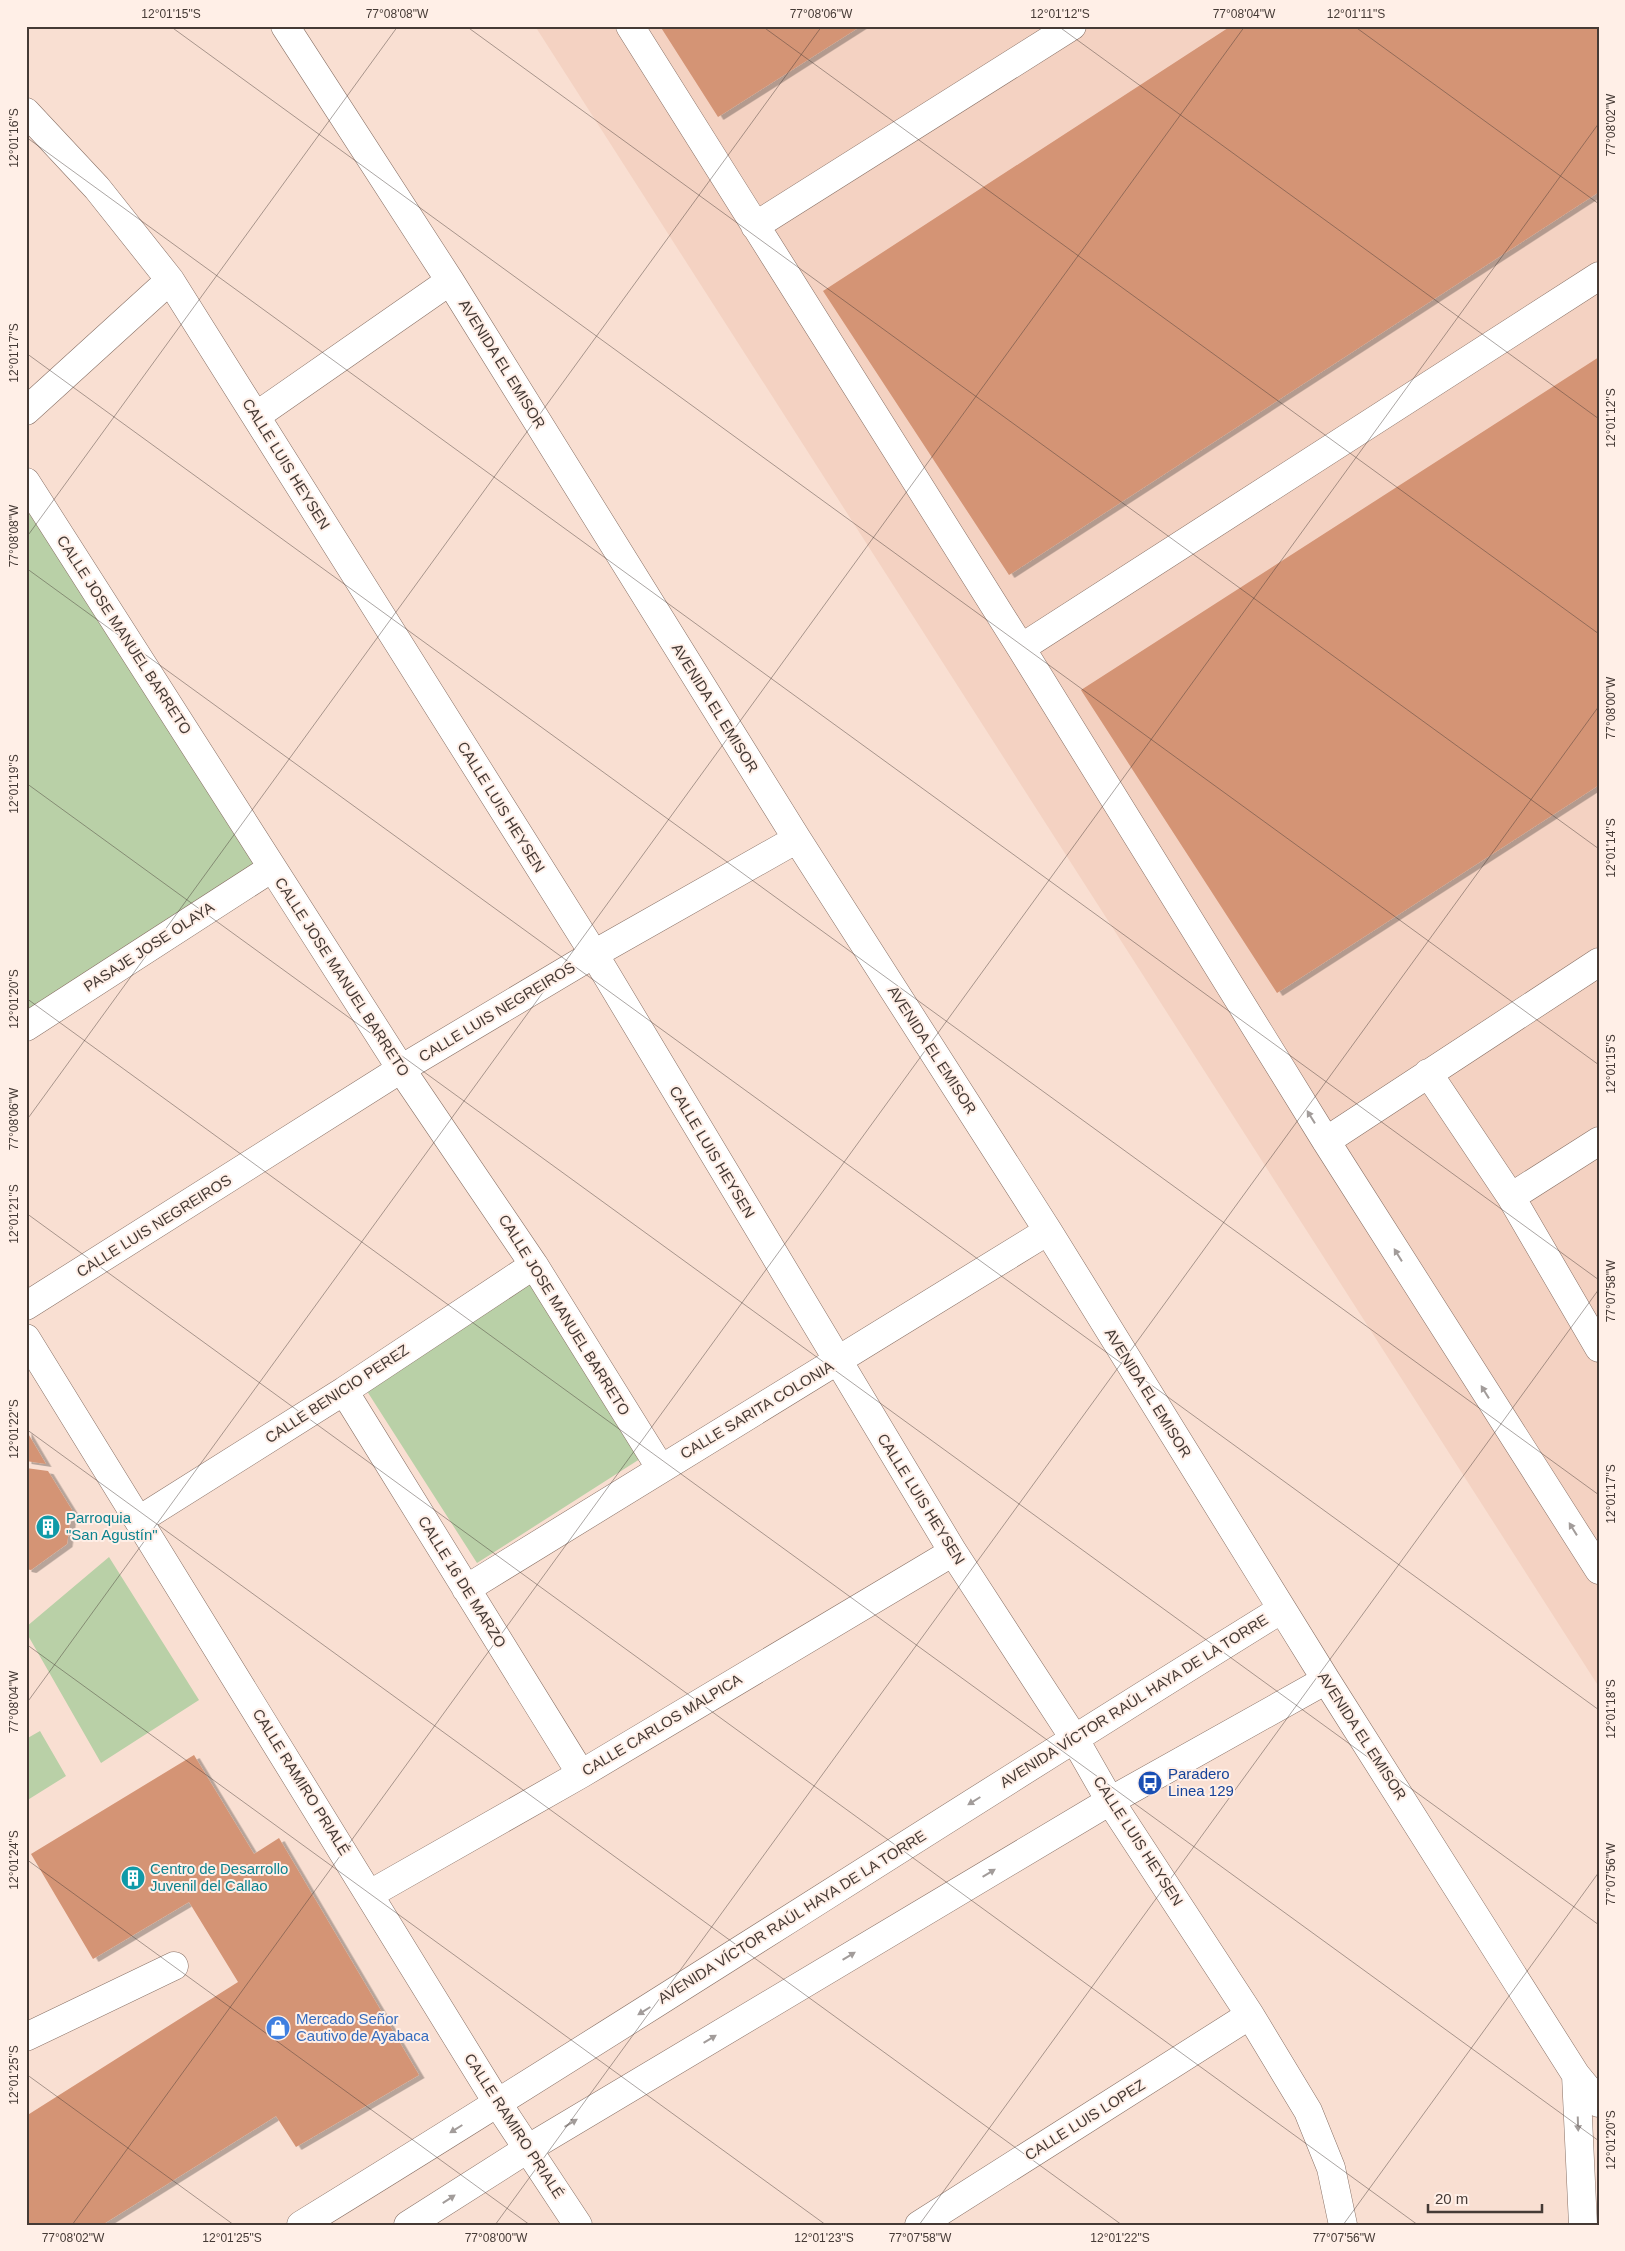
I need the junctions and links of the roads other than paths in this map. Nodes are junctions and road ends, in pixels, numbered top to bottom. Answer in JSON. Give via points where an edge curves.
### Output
{"nodes":[{"id":1,"x":285,"y":26,"type":"edge"},
{"id":2,"x":630,"y":26,"type":"edge"},
{"id":3,"x":1072,"y":26,"type":"edge"},
{"id":4,"x":26,"y":112,"type":"edge"},
{"id":5,"x":755,"y":226,"type":"junction"},
{"id":6,"x":1599,"y":276,"type":"edge"},
{"id":7,"x":170,"y":280,"type":"junction"},
{"id":8,"x":450,"y":281,"type":"junction"},
{"id":9,"x":26,"y":411,"type":"edge"},
{"id":10,"x":256,"y":416,"type":"junction"},
{"id":11,"x":26,"y":482,"type":"edge"},
{"id":12,"x":1021,"y":648,"type":"junction"},
{"id":13,"x":797,"y":839,"type":"junction"},
{"id":14,"x":272,"y":868,"type":"junction"},
{"id":15,"x":594,"y":954,"type":"junction"},
{"id":16,"x":1599,"y":962,"type":"edge"},
{"id":17,"x":26,"y":1027,"type":"edge"},
{"id":18,"x":401,"y":1069,"type":"junction"},
{"id":19,"x":1428,"y":1073,"type":"junction"},
{"id":20,"x":1326,"y":1141,"type":"junction"},
{"id":21,"x":1599,"y":1141,"type":"edge"},
{"id":22,"x":1511,"y":1198,"type":"junction"},
{"id":23,"x":1048,"y":1231,"type":"junction"},
{"id":24,"x":534,"y":1265,"type":"junction"},
{"id":25,"x":26,"y":1306,"type":"edge"},
{"id":26,"x":26,"y":1338,"type":"edge"},
{"id":27,"x":1599,"y":1348,"type":"edge"},
{"id":28,"x":837,"y":1361,"type":"junction"},
{"id":29,"x":344,"y":1391,"type":"junction"},
{"id":30,"x":661,"y":1469,"type":"junction"},
{"id":31,"x":138,"y":1520,"type":"junction"},
{"id":32,"x":953,"y":1552,"type":"junction"},
{"id":33,"x":1599,"y":1570,"type":"edge"},
{"id":34,"x":466,"y":1589,"type":"junction"},
{"id":35,"x":1282,"y":1609,"type":"junction"},
{"id":36,"x":1326,"y":1680,"type":"junction"},
{"id":37,"x":1074,"y":1738,"type":"junction"},
{"id":38,"x":581,"y":1774,"type":"junction"},
{"id":39,"x":1110,"y":1800,"type":"junction"},
{"id":40,"x":370,"y":1894,"type":"junction"},
{"id":41,"x":174,"y":1966,"type":"dead end"},
{"id":42,"x":1250,"y":2015,"type":"junction"},
{"id":43,"x":26,"y":2037,"type":"edge"},
{"id":44,"x":1576,"y":2075,"type":"junction"},
{"id":45,"x":1599,"y":2103,"type":"edge"},
{"id":46,"x":498,"y":2104,"type":"junction"},
{"id":47,"x":529,"y":2148,"type":"junction"},
{"id":48,"x":301,"y":2225,"type":"edge"},
{"id":49,"x":408,"y":2225,"type":"edge"},
{"id":50,"x":578,"y":2225,"type":"edge"},
{"id":51,"x":919,"y":2225,"type":"edge"},
{"id":52,"x":1343,"y":2225,"type":"edge"},
{"id":53,"x":1583,"y":2225,"type":"edge"}],
"edges":[{"from":1,"to":8,"type":"street","name":"AVENIDA EL EMISOR"},
{"from":2,"to":5,"type":"street"},
{"from":3,"to":5,"type":"street"},
{"from":4,"to":7,"type":"street","name":"CALLE LUIS HEYSEN","via":[[97,188]]},
{"from":5,"to":12,"type":"street"},
{"from":6,"to":12,"type":"street"},
{"from":7,"to":9,"type":"street"},
{"from":7,"to":10,"type":"street","name":"CALLE LUIS HEYSEN"},
{"from":8,"to":10,"type":"street"},
{"from":8,"to":13,"type":"street","name":"AVENIDA EL EMISOR"},
{"from":10,"to":15,"type":"street","name":"CALLE LUIS HEYSEN"},
{"from":11,"to":14,"type":"street","name":"CALLE JOSE MANUEL BARRETO"},
{"from":20,"to":12,"type":"street","one_way":true},
{"from":13,"to":15,"type":"street","name":"CALLE LUIS NEGREIROS"},
{"from":13,"to":23,"type":"street","name":"AVENIDA EL EMISOR"},
{"from":14,"to":17,"type":"street","name":"PASAJE JOSE OLAYA"},
{"from":14,"to":18,"type":"street","name":"CALLE JOSE MANUEL BARRETO"},
{"from":15,"to":18,"type":"street","name":"CALLE LUIS NEGREIROS"},
{"from":15,"to":28,"type":"street","name":"CALLE LUIS HEYSEN"},
{"from":16,"to":19,"type":"street"},
{"from":18,"to":24,"type":"street","name":"CALLE JOSE MANUEL BARRETO"},
{"from":18,"to":25,"type":"street","name":"CALLE LUIS NEGREIROS"},
{"from":19,"to":20,"type":"street"},
{"from":19,"to":22,"type":"street"},
{"from":33,"to":20,"type":"street","one_way":true},
{"from":21,"to":22,"type":"street"},
{"from":22,"to":27,"type":"street"},
{"from":23,"to":28,"type":"street","name":"CALLE SARITA COLONIA"},
{"from":23,"to":35,"type":"street","name":"AVENIDA EL EMISOR"},
{"from":24,"to":29,"type":"street","name":"CALLE BENICIO PEREZ"},
{"from":24,"to":30,"type":"street","name":"CALLE JOSE MANUEL BARRETO"},
{"from":26,"to":31,"type":"street","name":"CALLE RAMIRO PRIALÉ"},
{"from":28,"to":30,"type":"street","name":"CALLE SARITA COLONIA"},
{"from":28,"to":32,"type":"street","name":"CALLE LUIS HEYSEN"},
{"from":29,"to":31,"type":"street","name":"CALLE BENICIO PEREZ"},
{"from":29,"to":34,"type":"street","name":"CALLE 16 DE MARZO"},
{"from":30,"to":34,"type":"street","name":"CALLE SARITA COLONIA"},
{"from":31,"to":40,"type":"street","name":"CALLE RAMIRO PRIALÉ"},
{"from":32,"to":37,"type":"street","name":"CALLE LUIS HEYSEN"},
{"from":32,"to":38,"type":"street","name":"CALLE CARLOS MALPICA"},
{"from":34,"to":38,"type":"street","name":"CALLE 16 DE MARZO"},
{"from":35,"to":36,"type":"street","name":"AVENIDA EL EMISOR"},
{"from":35,"to":37,"type":"street","name":"AVENIDA VÍCTOR RAÚL HAYA DE LA TORRE"},
{"from":36,"to":39,"type":"street"},
{"from":36,"to":44,"type":"street","name":"AVENIDA EL EMISOR"},
{"from":37,"to":39,"type":"street","name":"CALLE LUIS HEYSEN"},
{"from":37,"to":46,"type":"street","name":"AVENIDA VÍCTOR RAÚL HAYA DE LA TORRE","one_way":true},
{"from":38,"to":40,"type":"street","name":"CALLE CARLOS MALPICA"},
{"from":39,"to":42,"type":"street","name":"CALLE LUIS HEYSEN"},
{"from":47,"to":39,"type":"street","one_way":true},
{"from":40,"to":46,"type":"street","name":"CALLE RAMIRO PRIALÉ"},
{"from":41,"to":43,"type":"street"},
{"from":42,"to":51,"type":"street","name":"CALLE LUIS LOPEZ"},
{"from":42,"to":52,"type":"street","name":"CALLE LUIS HEYSEN","via":[[1308,2111],[1331,2168]]},
{"from":44,"to":45,"type":"street","name":"AVENIDA EL EMISOR"},
{"from":44,"to":53,"type":"street","name":"AVENIDA EL EMISOR","one_way":true},
{"from":46,"to":47,"type":"street","name":"CALLE RAMIRO PRIALÉ"},
{"from":46,"to":48,"type":"street","name":"AVENIDA VÍCTOR RAÚL HAYA DE LA TORRE","one_way":true},
{"from":49,"to":47,"type":"street","one_way":true},
{"from":47,"to":50,"type":"street","name":"CALLE RAMIRO PRIALÉ"}]}
